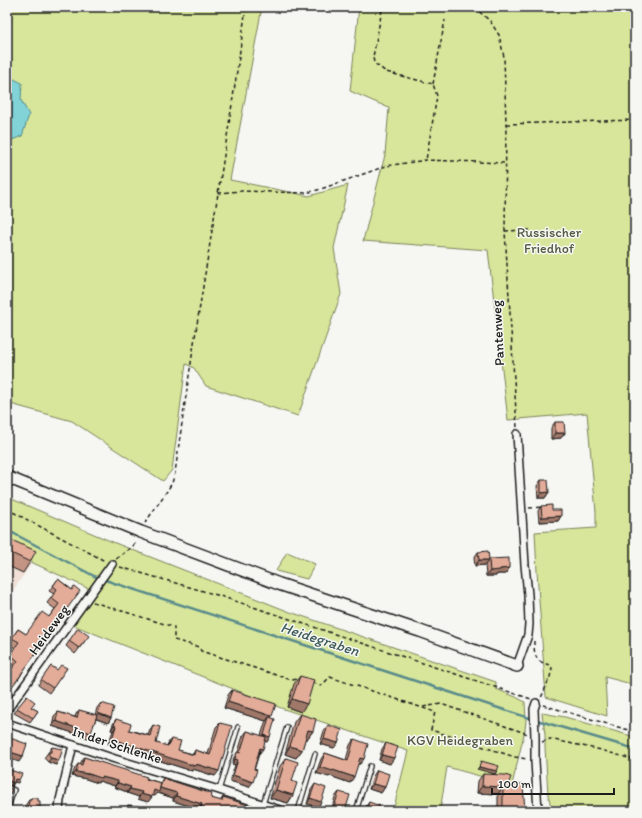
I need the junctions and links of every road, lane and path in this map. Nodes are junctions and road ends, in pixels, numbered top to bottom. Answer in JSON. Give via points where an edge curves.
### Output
{"nodes":[{"id":1,"x":246,"y":7,"type":"edge"},
{"id":2,"x":474,"y":7,"type":"edge"},
{"id":3,"x":382,"y":10,"type":"dead end"},
{"id":4,"x":445,"y":20,"type":"dead end"},
{"id":5,"x":433,"y":84,"type":"junction"},
{"id":6,"x":635,"y":120,"type":"edge"},
{"id":7,"x":506,"y":124,"type":"junction"},
{"id":8,"x":426,"y":160,"type":"junction"},
{"id":9,"x":506,"y":163,"type":"junction"},
{"id":10,"x":218,"y":193,"type":"junction"},
{"id":11,"x":532,"y":230,"type":"dead end"},
{"id":12,"x":505,"y":231,"type":"junction"},
{"id":13,"x":517,"y":434,"type":"joint"},
{"id":14,"x":7,"y":477,"type":"edge"},
{"id":15,"x":544,"y":507,"type":"edge"},
{"id":16,"x":522,"y":508,"type":"junction"},
{"id":17,"x":7,"y":509,"type":"edge"},
{"id":18,"x":141,"y":532,"type":"junction"},
{"id":19,"x":112,"y":564,"type":"junction"},
{"id":20,"x":87,"y":600,"type":"junction"},
{"id":21,"x":534,"y":640,"type":"dead end"},
{"id":22,"x":517,"y":666,"type":"joint"},
{"id":23,"x":302,"y":680,"type":"edge"},
{"id":24,"x":309,"y":682,"type":"edge"},
{"id":25,"x":536,"y":703,"type":"junction"},
{"id":26,"x":422,"y":708,"type":"junction"},
{"id":27,"x":7,"y":710,"type":"edge"},
{"id":28,"x":7,"y":723,"type":"edge"},
{"id":29,"x":238,"y":727,"type":"dead end"},
{"id":30,"x":287,"y":727,"type":"dead end"},
{"id":31,"x":635,"y":732,"type":"edge"},
{"id":32,"x":535,"y":741,"type":"junction"},
{"id":33,"x":73,"y":745,"type":"junction"},
{"id":34,"x":315,"y":754,"type":"dead end"},
{"id":35,"x":635,"y":760,"type":"edge"},
{"id":36,"x":534,"y":761,"type":"junction"},
{"id":37,"x":370,"y":766,"type":"dead end"},
{"id":38,"x":7,"y":787,"type":"edge"},
{"id":39,"x":219,"y":790,"type":"junction"},
{"id":40,"x":263,"y":804,"type":"junction"},
{"id":41,"x":7,"y":810,"type":"edge"},
{"id":42,"x":11,"y":811,"type":"edge"},
{"id":43,"x":59,"y":811,"type":"edge"},
{"id":44,"x":283,"y":811,"type":"edge"},
{"id":45,"x":298,"y":811,"type":"edge"},
{"id":46,"x":356,"y":811,"type":"edge"},
{"id":47,"x":538,"y":811,"type":"edge"}],
"edges":[{"from":1,"to":10,"type":"path"},
{"from":2,"to":7,"type":"path","name":"Pantenweg","via":[[499,35],[504,57]]},
{"from":3,"to":5,"type":"path","via":[[374,63],[386,72]]},
{"from":4,"to":5,"type":"path"},
{"from":5,"to":8,"type":"path","via":[[437,96]]},
{"from":6,"to":7,"type":"path"},
{"from":7,"to":9,"type":"path","name":"Pantenweg"},
{"from":8,"to":9,"type":"path"},
{"from":8,"to":10,"type":"path","via":[[386,166],[306,193]]},
{"from":9,"to":12,"type":"path","name":"Pantenweg"},
{"from":10,"to":18,"type":"path","via":[[175,473],[168,491]]},
{"from":11,"to":12,"type":"path"},
{"from":12,"to":13,"type":"path","name":"Pantenweg"},
{"from":13,"to":16,"type":"street"},
{"from":14,"to":18,"type":"main road"},
{"from":15,"to":16,"type":"path"},
{"from":16,"to":22,"type":"street","via":[[529,624],[528,635]]},
{"from":17,"to":19,"type":"path"},
{"from":18,"to":19,"type":"path","via":[[133,546]]},
{"from":18,"to":22,"type":"main road","via":[[279,584]]},
{"from":19,"to":20,"type":"street","name":"Heideweg"},
{"from":19,"to":25,"type":"path","via":[[217,595],[530,698]]},
{"from":20,"to":23,"type":"path","via":[[174,627],[174,640],[199,647],[201,651],[292,680]]},
{"from":20,"to":27,"type":"street","name":"Heideweg"},
{"from":21,"to":25,"type":"path","via":[[536,657],[552,668],[541,699]]},
{"from":24,"to":26,"type":"path","via":[[321,686],[330,677]]},
{"from":25,"to":31,"type":"path"},
{"from":25,"to":32,"type":"street"},
{"from":26,"to":32,"type":"path","via":[[441,704],[526,733]]},
{"from":26,"to":36,"type":"path","via":[[435,712],[431,730]]},
{"from":28,"to":33,"type":"street","name":"In der Schlenke"},
{"from":29,"to":39,"type":"lane"},
{"from":30,"to":40,"type":"lane"},
{"from":32,"to":35,"type":"path","via":[[550,739]]},
{"from":32,"to":36,"type":"street"},
{"from":33,"to":39,"type":"street","name":"In der Schlenke"},
{"from":33,"to":43,"type":"street"},
{"from":34,"to":45,"type":"lane"},
{"from":36,"to":47,"type":"street"},
{"from":37,"to":46,"type":"lane"},
{"from":38,"to":41,"type":"lane","via":[[14,790]]},
{"from":39,"to":40,"type":"street","name":"In der Schlenke"},
{"from":40,"to":44,"type":"street","name":"In der Schlenke"},
{"from":41,"to":42,"type":"lane"}]}
